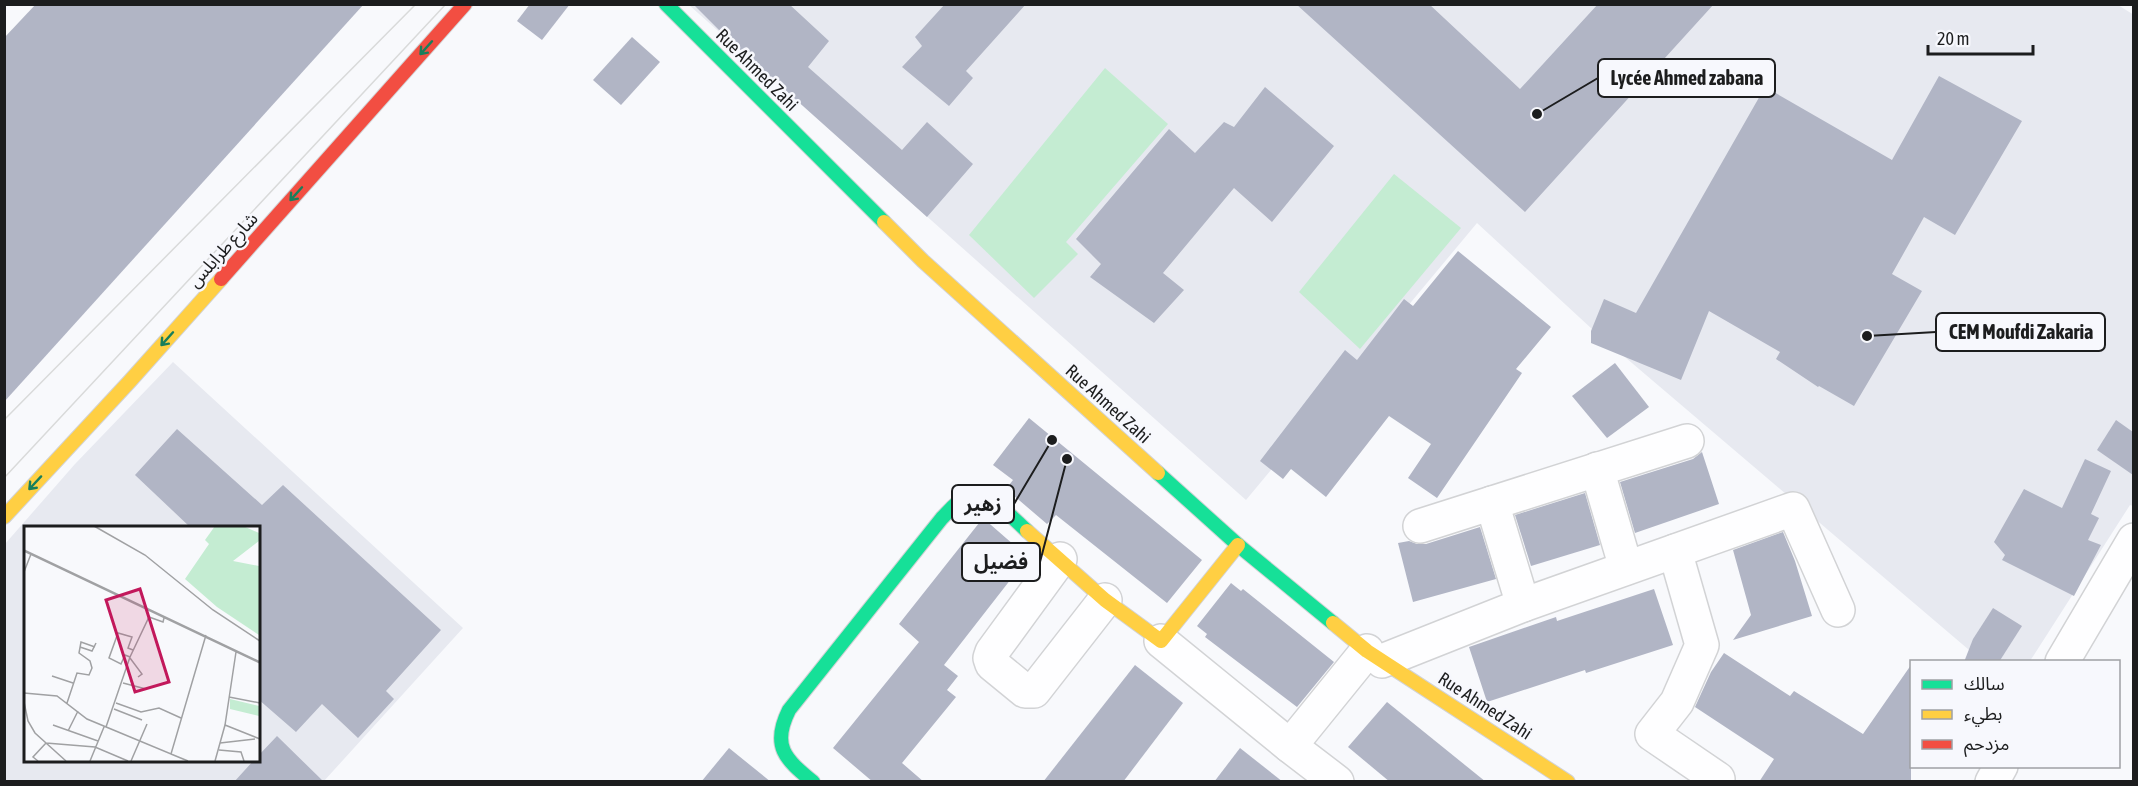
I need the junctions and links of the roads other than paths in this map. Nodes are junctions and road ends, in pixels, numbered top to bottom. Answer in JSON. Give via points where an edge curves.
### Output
{"nodes":[{"id":1,"x":465,"y":4,"type":"edge"},
{"id":2,"x":666,"y":4,"type":"edge"},
{"id":3,"x":1687,"y":441,"type":"dead end"},
{"id":4,"x":1597,"y":470,"type":"junction"},
{"id":5,"x":1492,"y":502,"type":"junction"},
{"id":6,"x":4,"y":516,"type":"edge"},
{"id":7,"x":1420,"y":526,"type":"dead end"},
{"id":8,"x":2133,"y":540,"type":"edge"},
{"id":9,"x":1238,"y":545,"type":"junction"},
{"id":10,"x":1675,"y":551,"type":"junction"},
{"id":11,"x":1060,"y":560,"type":"junction"},
{"id":12,"x":1626,"y":568,"type":"junction"},
{"id":13,"x":1105,"y":600,"type":"junction"},
{"id":14,"x":1522,"y":605,"type":"junction"},
{"id":15,"x":1838,"y":610,"type":"dead end"},
{"id":16,"x":1161,"y":641,"type":"junction"},
{"id":17,"x":1375,"y":656,"type":"junction"},
{"id":18,"x":2063,"y":660,"type":"edge"},
{"id":19,"x":1290,"y":746,"type":"junction"},
{"id":20,"x":2000,"y":768,"type":"edge"},
{"id":21,"x":1328,"y":779,"type":"edge"},
{"id":22,"x":1718,"y":779,"type":"dead end"},
{"id":23,"x":813,"y":782,"type":"edge"},
{"id":24,"x":1568,"y":782,"type":"edge"},
{"id":25,"x":1992,"y":782,"type":"edge"}],
"edges":[{"from":1,"to":6,"type":"street","name":"شارع طرابلس","one_way":true,"via":[[138,372]]},
{"from":2,"to":9,"type":"street","name":"Rue Ahmed Zahi","via":[[922,261]]},
{"from":3,"to":4,"type":"street"},
{"from":4,"to":5,"type":"street"},
{"from":4,"to":12,"type":"street"},
{"from":5,"to":7,"type":"street"},
{"from":5,"to":14,"type":"street"},
{"from":8,"to":18,"type":"street"},
{"from":9,"to":16,"type":"street"},
{"from":9,"to":17,"type":"street","name":"Rue Ahmed Zahi"},
{"from":10,"to":12,"type":"street"},
{"from":10,"to":15,"type":"street","via":[[1793,509]]},
{"from":10,"to":22,"type":"street","via":[[1702,645],[1677,702],[1652,734]]},
{"from":11,"to":13,"type":"street"},
{"from":11,"to":13,"type":"street","via":[[992,652],[992,664],[1025,691],[1034,691]]},
{"from":11,"to":23,"type":"street","via":[[1000,507],[982,496],[962,499],[942,518],[789,710],[780,732],[781,750]]},
{"from":12,"to":14,"type":"street"},
{"from":13,"to":16,"type":"street"},
{"from":14,"to":17,"type":"street"},
{"from":16,"to":19,"type":"street"},
{"from":17,"to":19,"type":"street"},
{"from":17,"to":24,"type":"street","name":"Rue Ahmed Zahi"},
{"from":19,"to":21,"type":"street"},
{"from":20,"to":25,"type":"street"}]}
